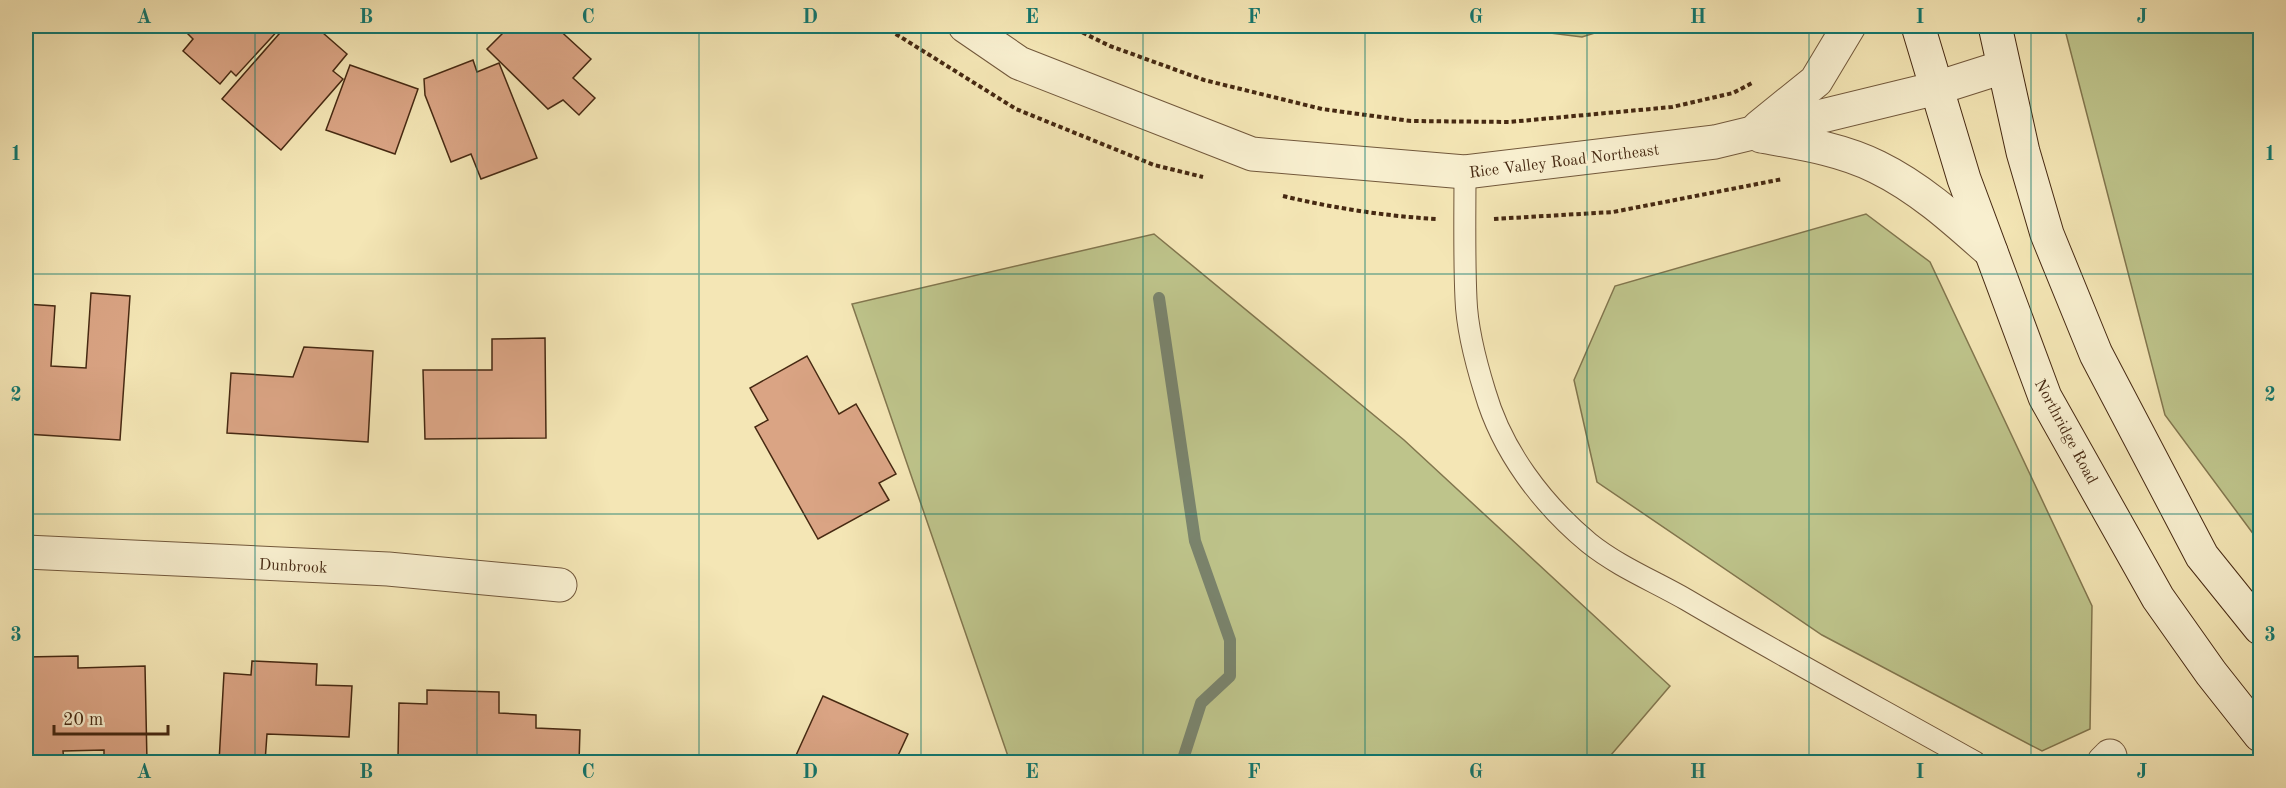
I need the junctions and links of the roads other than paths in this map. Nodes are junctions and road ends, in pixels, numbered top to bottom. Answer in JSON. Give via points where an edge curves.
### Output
{"nodes":[{"id":1,"x":965,"y":26,"type":"edge"},
{"id":2,"x":1850,"y":26,"type":"edge"},
{"id":3,"x":1918,"y":26,"type":"edge"},
{"id":4,"x":1995,"y":26,"type":"edge"},
{"id":5,"x":2003,"y":67,"type":"junction"},
{"id":6,"x":1937,"y":88,"type":"junction"},
{"id":7,"x":1751,"y":133,"type":"junction"},
{"id":8,"x":1465,"y":172,"type":"junction"},
{"id":9,"x":1990,"y":252,"type":"junction"},
{"id":10,"x":26,"y":552,"type":"edge"},
{"id":11,"x":560,"y":585,"type":"dead end"},
{"id":12,"x":2260,"y":628,"type":"edge"},
{"id":13,"x":2260,"y":735,"type":"edge"},
{"id":14,"x":1975,"y":762,"type":"edge"}],
"edges":[{"from":1,"to":8,"type":"street","name":"Rice Valley Road Northeast","via":[[1019,63],[1252,154]]},
{"from":2,"to":7,"type":"street","via":[[1816,81]]},
{"from":3,"to":6,"type":"street","name":"Northridge Road"},
{"from":4,"to":5,"type":"street"},
{"from":5,"to":6,"type":"street","name":"Rice Valley Road Northeast"},
{"from":5,"to":12,"type":"street","via":[[2047,234],[2096,354],[2202,556]]},
{"from":6,"to":7,"type":"street","name":"Rice Valley Road Northeast"},
{"from":6,"to":9,"type":"street","name":"Northridge Road"},
{"from":7,"to":8,"type":"street","name":"Rice Valley Road Northeast","via":[[1715,142]]},
{"from":7,"to":9,"type":"street","via":[[1826,149],[1876,166],[1932,200]]},
{"from":8,"to":14,"type":"lane","via":[[1466,301],[1485,394],[1502,436],[1526,476],[1556,511],[1589,542],[1627,569]]},
{"from":9,"to":13,"type":"street","name":"Northridge Road","via":[[2045,397],[2158,598]]},
{"from":10,"to":11,"type":"street","name":"Dunbrook","via":[[388,569]]}]}
